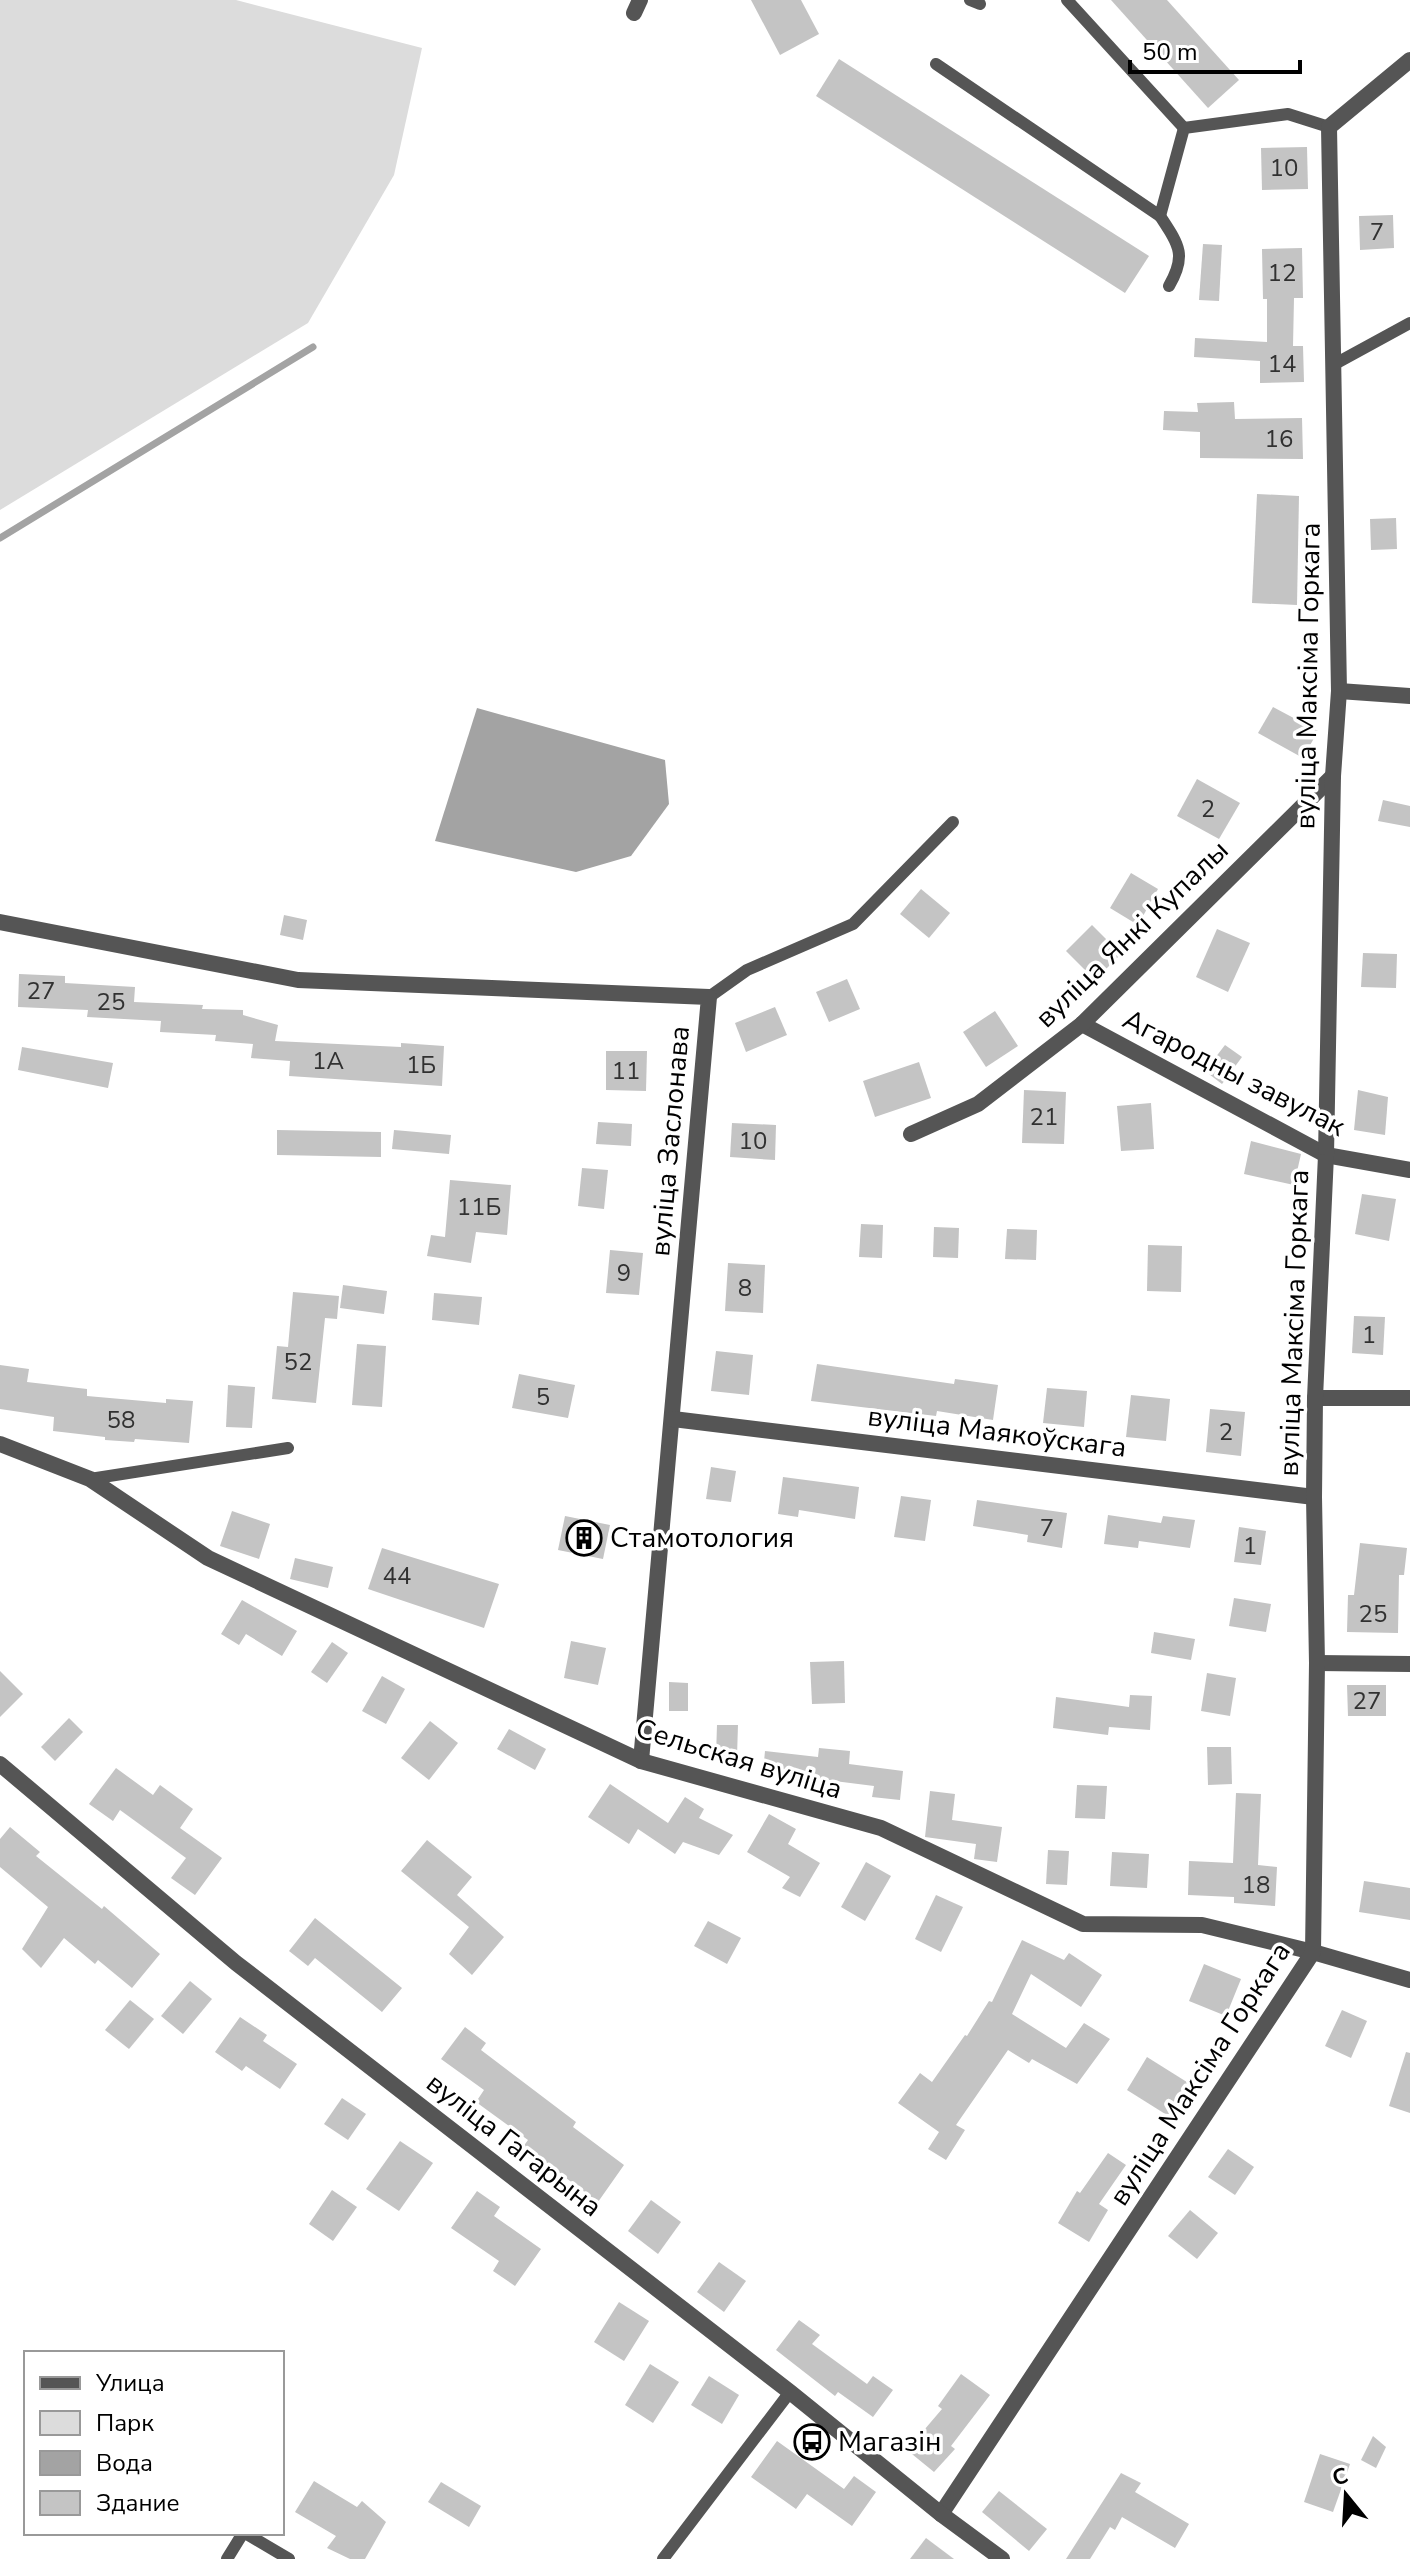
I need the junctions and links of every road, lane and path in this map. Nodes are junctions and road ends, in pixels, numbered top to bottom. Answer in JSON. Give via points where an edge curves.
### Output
{"nodes":[{"id":1,"x":1067,"y":0,"type":"edge"},
{"id":2,"x":1410,"y":60,"type":"edge"},
{"id":3,"x":936,"y":64,"type":"dead end"},
{"id":4,"x":1329,"y":127,"type":"junction"},
{"id":5,"x":1184,"y":128,"type":"junction"},
{"id":6,"x":1160,"y":216,"type":"junction"},
{"id":7,"x":1169,"y":286,"type":"dead end"},
{"id":8,"x":1410,"y":323,"type":"edge"},
{"id":9,"x":1333,"y":365,"type":"junction"},
{"id":10,"x":1339,"y":691,"type":"junction"},
{"id":11,"x":1410,"y":696,"type":"edge"},
{"id":12,"x":1333,"y":776,"type":"junction"},
{"id":13,"x":953,"y":822,"type":"dead end"},
{"id":14,"x":0,"y":922,"type":"edge"},
{"id":15,"x":709,"y":997,"type":"junction"},
{"id":16,"x":1082,"y":1024,"type":"junction"},
{"id":17,"x":911,"y":1134,"type":"dead end"},
{"id":18,"x":1326,"y":1155,"type":"junction"},
{"id":19,"x":1410,"y":1170,"type":"edge"},
{"id":20,"x":1315,"y":1398,"type":"junction"},
{"id":21,"x":1410,"y":1398,"type":"edge"},
{"id":22,"x":673,"y":1419,"type":"junction"},
{"id":23,"x":0,"y":1444,"type":"edge"},
{"id":24,"x":288,"y":1448,"type":"dead end"},
{"id":25,"x":90,"y":1479,"type":"junction"},
{"id":26,"x":1314,"y":1497,"type":"junction"},
{"id":27,"x":1317,"y":1663,"type":"junction"},
{"id":28,"x":1410,"y":1664,"type":"edge"},
{"id":29,"x":641,"y":1761,"type":"junction"},
{"id":30,"x":0,"y":1764,"type":"edge"},
{"id":31,"x":1313,"y":1952,"type":"junction"},
{"id":32,"x":1410,"y":1980,"type":"edge"},
{"id":33,"x":790,"y":2392,"type":"junction"},
{"id":34,"x":941,"y":2514,"type":"junction"},
{"id":35,"x":243,"y":2535,"type":"edge"},
{"id":36,"x":247,"y":2535,"type":"edge"},
{"id":37,"x":227,"y":2559,"type":"edge"},
{"id":38,"x":289,"y":2559,"type":"edge"},
{"id":39,"x":663,"y":2559,"type":"edge"},
{"id":40,"x":1002,"y":2559,"type":"edge"}],
"edges":[{"from":1,"to":5,"type":"lane"},
{"from":2,"to":4,"type":"street"},
{"from":3,"to":6,"type":"lane"},
{"from":4,"to":5,"type":"lane","via":[[1288,114]]},
{"from":4,"to":9,"type":"street","name":"вуліца Максіма Горкага"},
{"from":5,"to":6,"type":"lane"},
{"from":6,"to":7,"type":"lane","via":[[1179,245],[1180,268]]},
{"from":8,"to":9,"type":"lane"},
{"from":9,"to":10,"type":"street","name":"вуліца Максіма Горкага"},
{"from":10,"to":11,"type":"street"},
{"from":10,"to":12,"type":"street","name":"вуліца Максіма Горкага"},
{"from":12,"to":16,"type":"street","name":"вуліца Янкі Купалы"},
{"from":12,"to":18,"type":"street","name":"вуліца Максіма Горкага"},
{"from":13,"to":15,"type":"lane","via":[[853,924],[747,970]]},
{"from":14,"to":15,"type":"street","name":"вуліца Заслонава","via":[[298,980]]},
{"from":15,"to":22,"type":"street","name":"вуліца Заслонава"},
{"from":16,"to":17,"type":"street","name":"вуліца Янкі Купалы","via":[[978,1104]]},
{"from":16,"to":18,"type":"street","name":"Агародны завулак"},
{"from":18,"to":19,"type":"street","name":"Агародны завулак"},
{"from":18,"to":20,"type":"street","name":"вуліца Максіма Горкага"},
{"from":20,"to":21,"type":"street"},
{"from":20,"to":26,"type":"street","name":"вуліца Максіма Горкага"},
{"from":22,"to":26,"type":"street","name":"вуліца Маякоўскага"},
{"from":22,"to":29,"type":"street","name":"вуліца Заслонава"},
{"from":23,"to":25,"type":"street","name":"Сельская вуліца"},
{"from":24,"to":25,"type":"lane"},
{"from":25,"to":29,"type":"street","name":"Сельская вуліца","via":[[208,1558]]},
{"from":26,"to":27,"type":"street","name":"вуліца Максіма Горкага"},
{"from":27,"to":28,"type":"street"},
{"from":27,"to":31,"type":"street","name":"вуліца Максіма Горкага"},
{"from":29,"to":31,"type":"street","name":"Сельская вуліца","via":[[881,1828],[1083,1924],[1202,1925]]},
{"from":30,"to":33,"type":"street","name":"вуліца Гагарына","via":[[236,1963]]},
{"from":31,"to":32,"type":"street","name":"Сельская вуліца"},
{"from":31,"to":34,"type":"street","name":"вуліца Максіма Горкага"},
{"from":33,"to":34,"type":"street","name":"вуліца Гагарына"},
{"from":33,"to":39,"type":"lane"},
{"from":34,"to":40,"type":"street","name":"вуліца Гагарына"},
{"from":35,"to":37,"type":"lane"},
{"from":36,"to":38,"type":"lane"}]}
